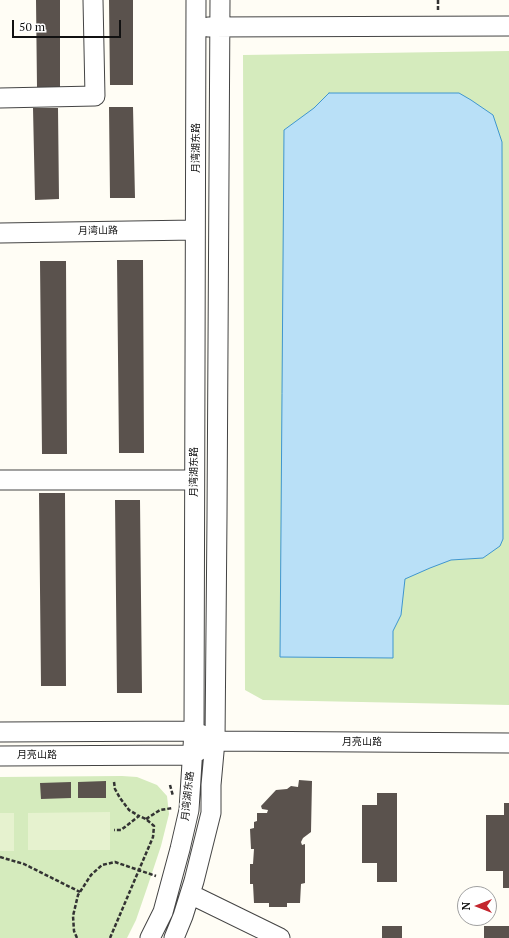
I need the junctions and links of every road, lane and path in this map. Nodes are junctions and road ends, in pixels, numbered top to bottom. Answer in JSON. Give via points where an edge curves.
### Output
{"nodes":[{"id":1,"x":93,"y":0,"type":"edge"},
{"id":2,"x":196,"y":0,"type":"edge"},
{"id":3,"x":220,"y":0,"type":"edge"},
{"id":4,"x":509,"y":26,"type":"edge"},
{"id":5,"x":196,"y":27,"type":"junction"},
{"id":6,"x":220,"y":27,"type":"junction"},
{"id":7,"x":0,"y":98,"type":"edge"},
{"id":8,"x":195,"y":230,"type":"junction"},
{"id":9,"x":0,"y":233,"type":"edge"},
{"id":10,"x":0,"y":480,"type":"edge"},
{"id":11,"x":194,"y":480,"type":"junction"},
{"id":12,"x":194,"y":731,"type":"junction"},
{"id":13,"x":0,"y":732,"type":"edge"},
{"id":14,"x":215,"y":741,"type":"junction"},
{"id":15,"x":509,"y":743,"type":"edge"},
{"id":16,"x":192,"y":755,"type":"junction"},
{"id":17,"x":0,"y":756,"type":"edge"},
{"id":18,"x":114,"y":782,"type":"dead end"},
{"id":19,"x":173,"y":808,"type":"dead end"},
{"id":20,"x":139,"y":816,"type":"junction"},
{"id":21,"x":146,"y":819,"type":"junction"},
{"id":22,"x":114,"y":830,"type":"dead end"},
{"id":23,"x":0,"y":857,"type":"edge"},
{"id":24,"x":140,"y":870,"type":"junction"},
{"id":25,"x":156,"y":876,"type":"dead end"},
{"id":26,"x":80,"y":892,"type":"junction"},
{"id":27,"x":190,"y":894,"type":"junction"},
{"id":28,"x":76,"y":938,"type":"edge"},
{"id":29,"x":110,"y":938,"type":"edge"},
{"id":30,"x":150,"y":938,"type":"edge"},
{"id":31,"x":174,"y":938,"type":"edge"},
{"id":32,"x":280,"y":938,"type":"edge"}],
"edges":[{"from":1,"to":7,"type":"street","via":[[95,96]]},
{"from":2,"to":5,"type":"street","name":"月湾湖东路"},
{"from":3,"to":6,"type":"street"},
{"from":4,"to":6,"type":"street"},
{"from":5,"to":6,"type":"street"},
{"from":5,"to":8,"type":"street","name":"月湾湖东路"},
{"from":6,"to":14,"type":"street"},
{"from":8,"to":9,"type":"street","name":"月湾山路"},
{"from":8,"to":11,"type":"street","name":"月湾湖东路"},
{"from":10,"to":11,"type":"street"},
{"from":11,"to":12,"type":"street","name":"月湾湖东路"},
{"from":12,"to":13,"type":"street","name":"月亮山路"},
{"from":12,"to":14,"type":"street","name":"月亮山路"},
{"from":12,"to":16,"type":"street","name":"月湾湖东路"},
{"from":14,"to":15,"type":"street","name":"月亮山路"},
{"from":14,"to":16,"type":"street"},
{"from":14,"to":27,"type":"street","via":[[211,813]]},
{"from":16,"to":17,"type":"street","name":"月亮山路"},
{"from":16,"to":30,"type":"street","name":"月湾湖东路","via":[[188,810],[180,849],[163,912]]},
{"from":18,"to":20,"type":"path","via":[[120,798],[129,810]]},
{"from":19,"to":21,"type":"path","via":[[160,810]]},
{"from":20,"to":21,"type":"path"},
{"from":20,"to":22,"type":"path","via":[[121,830]]},
{"from":21,"to":24,"type":"path","via":[[154,826],[153,837]]},
{"from":23,"to":26,"type":"path","via":[[24,864]]},
{"from":24,"to":25,"type":"path"},
{"from":24,"to":26,"type":"path","via":[[115,862],[102,865],[91,875]]},
{"from":24,"to":29,"type":"path"},
{"from":26,"to":28,"type":"path","via":[[73,916]]},
{"from":27,"to":31,"type":"street"},
{"from":27,"to":32,"type":"street"}]}
